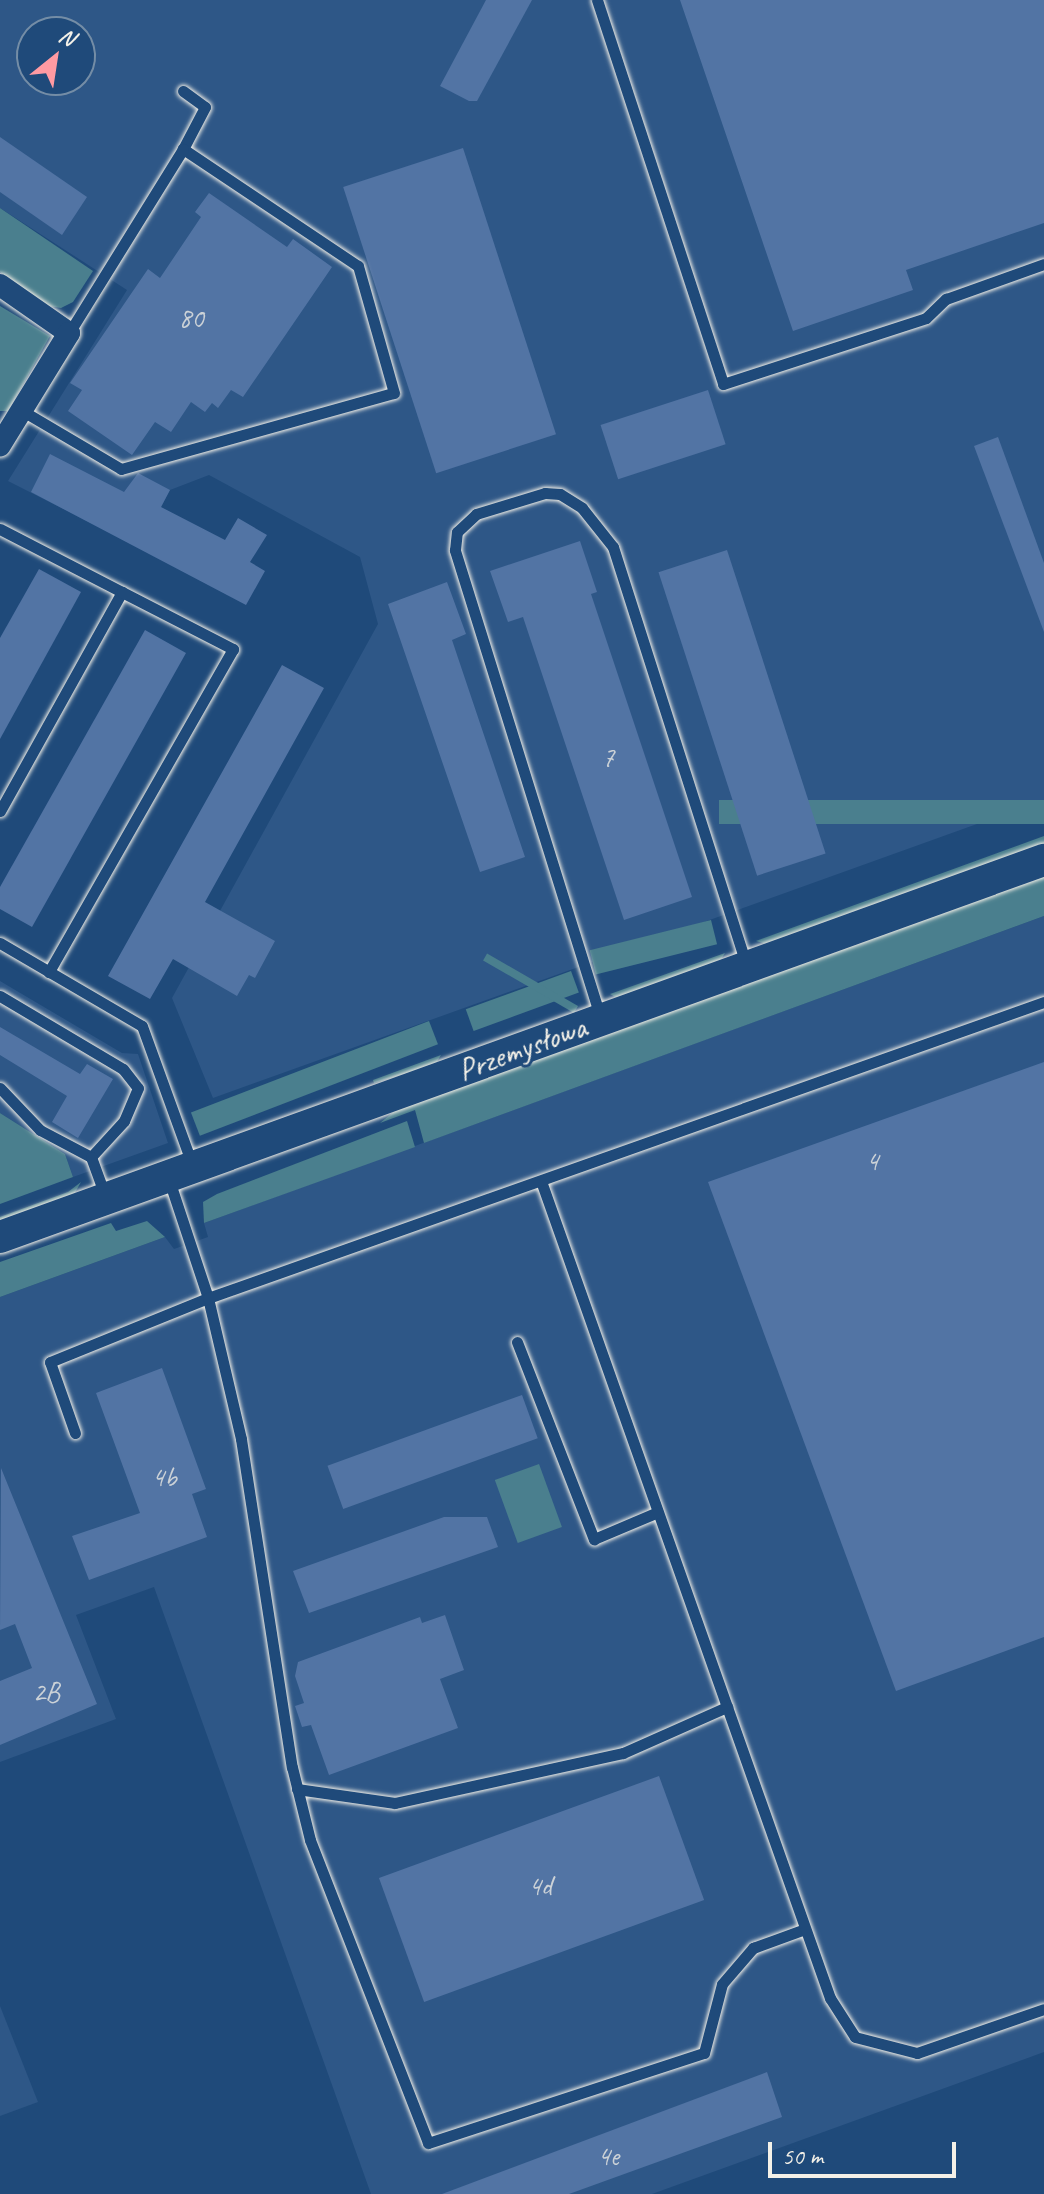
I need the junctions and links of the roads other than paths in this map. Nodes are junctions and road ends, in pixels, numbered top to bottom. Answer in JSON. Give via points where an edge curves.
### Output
{"nodes":[{"id":1,"x":597,"y":0,"type":"edge"},
{"id":2,"x":183,"y":91,"type":"dead end"},
{"id":3,"x":183,"y":149,"type":"junction"},
{"id":4,"x":1044,"y":264,"type":"edge"},
{"id":5,"x":0,"y":285,"type":"edge"},
{"id":6,"x":69,"y":333,"type":"junction"},
{"id":7,"x":21,"y":410,"type":"junction"},
{"id":8,"x":0,"y":445,"type":"edge"},
{"id":9,"x":0,"y":529,"type":"edge"},
{"id":10,"x":122,"y":592,"type":"junction"},
{"id":11,"x":0,"y":811,"type":"edge"},
{"id":12,"x":1044,"y":860,"type":"edge"},
{"id":13,"x":0,"y":943,"type":"edge"},
{"id":14,"x":748,"y":967,"type":"junction"},
{"id":15,"x":49,"y":972,"type":"junction"},
{"id":16,"x":0,"y":996,"type":"edge"},
{"id":17,"x":1044,"y":1002,"type":"edge"},
{"id":18,"x":601,"y":1020,"type":"junction"},
{"id":19,"x":0,"y":1088,"type":"edge"},
{"id":20,"x":91,"y":1157,"type":"junction"},
{"id":21,"x":181,"y":1172,"type":"junction"},
{"id":22,"x":541,"y":1181,"type":"junction"},
{"id":23,"x":107,"y":1198,"type":"junction"},
{"id":24,"x":0,"y":1237,"type":"edge"},
{"id":25,"x":208,"y":1298,"type":"junction"},
{"id":26,"x":517,"y":1342,"type":"dead end"},
{"id":27,"x":75,"y":1433,"type":"dead end"},
{"id":28,"x":658,"y":1512,"type":"junction"},
{"id":29,"x":727,"y":1707,"type":"junction"},
{"id":30,"x":297,"y":1789,"type":"junction"},
{"id":31,"x":805,"y":1929,"type":"junction"},
{"id":32,"x":1044,"y":2009,"type":"edge"}],
"edges":[{"from":1,"to":4,"type":"lane","via":[[723,384],[926,318],[946,299]]},
{"from":2,"to":3,"type":"lane","via":[[205,107]]},
{"from":3,"to":6,"type":"lane"},
{"from":3,"to":7,"type":"lane","via":[[358,266],[394,393],[121,469]]},
{"from":5,"to":6,"type":"street"},
{"from":6,"to":7,"type":"street"},
{"from":7,"to":8,"type":"street"},
{"from":9,"to":10,"type":"lane"},
{"from":10,"to":11,"type":"lane"},
{"from":10,"to":15,"type":"lane","via":[[233,649]]},
{"from":12,"to":14,"type":"street","name":"Przemysłowa"},
{"from":13,"to":15,"type":"lane"},
{"from":14,"to":18,"type":"street","name":"Przemysłowa"},
{"from":14,"to":18,"type":"lane","via":[[725,911],[715,856],[613,547],[582,508],[560,494],[545,493],[476,514],[457,532],[455,550]]},
{"from":15,"to":21,"type":"lane","via":[[142,1026]]},
{"from":16,"to":20,"type":"lane","via":[[123,1069],[138,1088],[124,1121]]},
{"from":17,"to":22,"type":"lane"},
{"from":18,"to":21,"type":"street","name":"Przemysłowa"},
{"from":19,"to":20,"type":"lane","via":[[40,1130]]},
{"from":20,"to":23,"type":"lane"},
{"from":21,"to":23,"type":"street","name":"Przemysłowa"},
{"from":21,"to":25,"type":"lane"},
{"from":22,"to":25,"type":"lane"},
{"from":22,"to":28,"type":"lane"},
{"from":23,"to":24,"type":"street","name":"Przemysłowa"},
{"from":25,"to":27,"type":"lane","via":[[50,1362]]},
{"from":25,"to":30,"type":"lane","via":[[241,1439]]},
{"from":26,"to":28,"type":"lane","via":[[594,1539]]},
{"from":28,"to":29,"type":"lane"},
{"from":29,"to":30,"type":"lane","via":[[623,1753],[409,1800],[325,1797]]},
{"from":29,"to":31,"type":"lane"},
{"from":30,"to":31,"type":"lane","via":[[310,1840],[428,2143],[704,2053],[722,1984],[753,1948]]},
{"from":31,"to":32,"type":"lane","via":[[830,1998],[855,2037],[886,2049],[917,2053]]}]}
